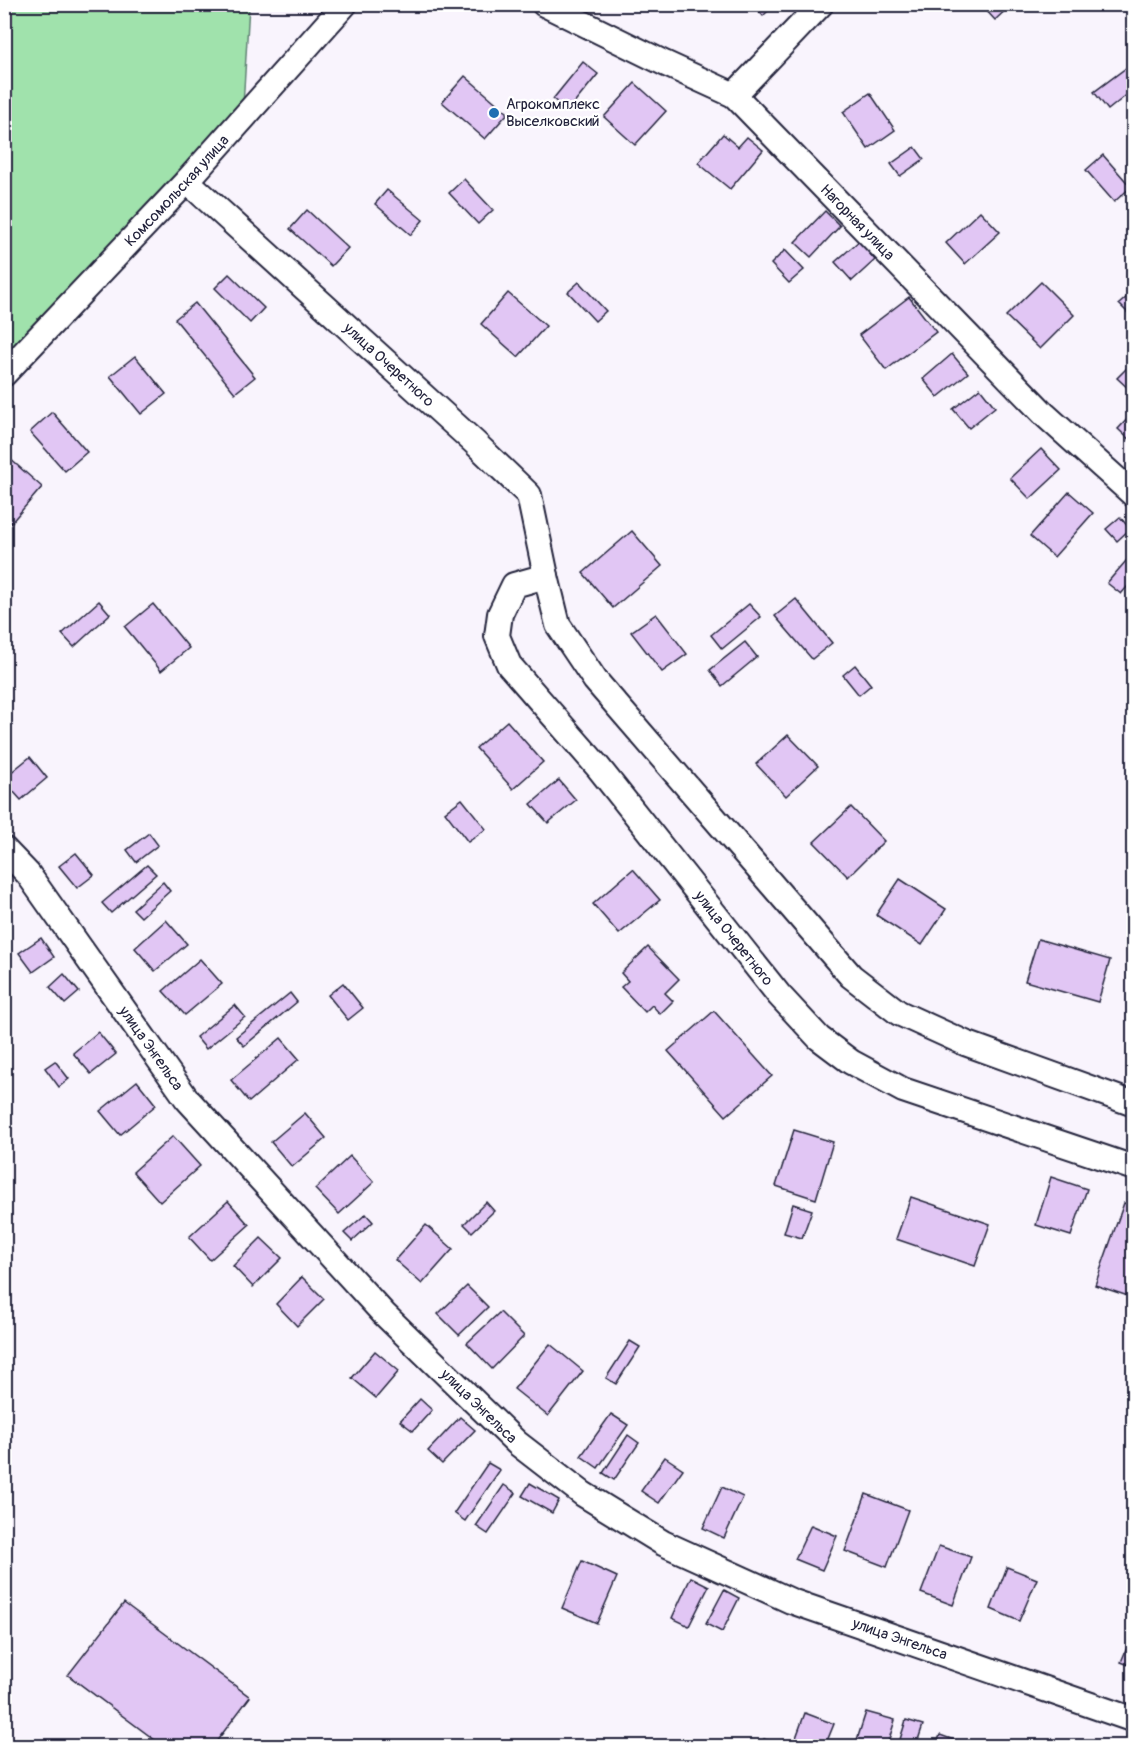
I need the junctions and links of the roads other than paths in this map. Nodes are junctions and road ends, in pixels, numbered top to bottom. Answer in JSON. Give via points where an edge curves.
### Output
{"nodes":[{"id":1,"x":345,"y":4,"type":"edge"},
{"id":2,"x":544,"y":4,"type":"edge"},
{"id":3,"x":821,"y":4,"type":"edge"},
{"id":4,"x":734,"y":95,"type":"junction"},
{"id":5,"x":187,"y":181,"type":"junction"},
{"id":6,"x":4,"y":374,"type":"edge"},
{"id":7,"x":1134,"y":495,"type":"edge"},
{"id":8,"x":546,"y":576,"type":"junction"},
{"id":9,"x":4,"y":849,"type":"edge"},
{"id":10,"x":1134,"y":1104,"type":"edge"},
{"id":11,"x":1134,"y":1168,"type":"edge"},
{"id":12,"x":1134,"y":1720,"type":"edge"}],
"edges":[{"from":1,"to":5,"type":"street","name":"Комсомольская улица"},
{"from":2,"to":4,"type":"street","name":"Нагорная улица"},
{"from":3,"to":4,"type":"street"},
{"from":4,"to":7,"type":"street","name":"Нагорная улица","via":[[1046,415]]},
{"from":5,"to":6,"type":"street","name":"Комсомольская улица"},
{"from":5,"to":8,"type":"street","name":"улица Очеретного","via":[[529,495]]},
{"from":8,"to":10,"type":"street","name":"улица Очеретного","via":[[558,625],[595,680],[851,976],[899,1013],[965,1043]]},
{"from":8,"to":11,"type":"street","name":"улица Очеретного","via":[[514,585],[500,614],[497,636],[509,665],[598,767],[779,994],[819,1038],[851,1062],[903,1090]]},
{"from":9,"to":12,"type":"street","name":"улица Энгельса","via":[[28,874],[187,1099],[384,1314],[517,1443],[584,1494],[663,1543],[791,1601]]}]}
